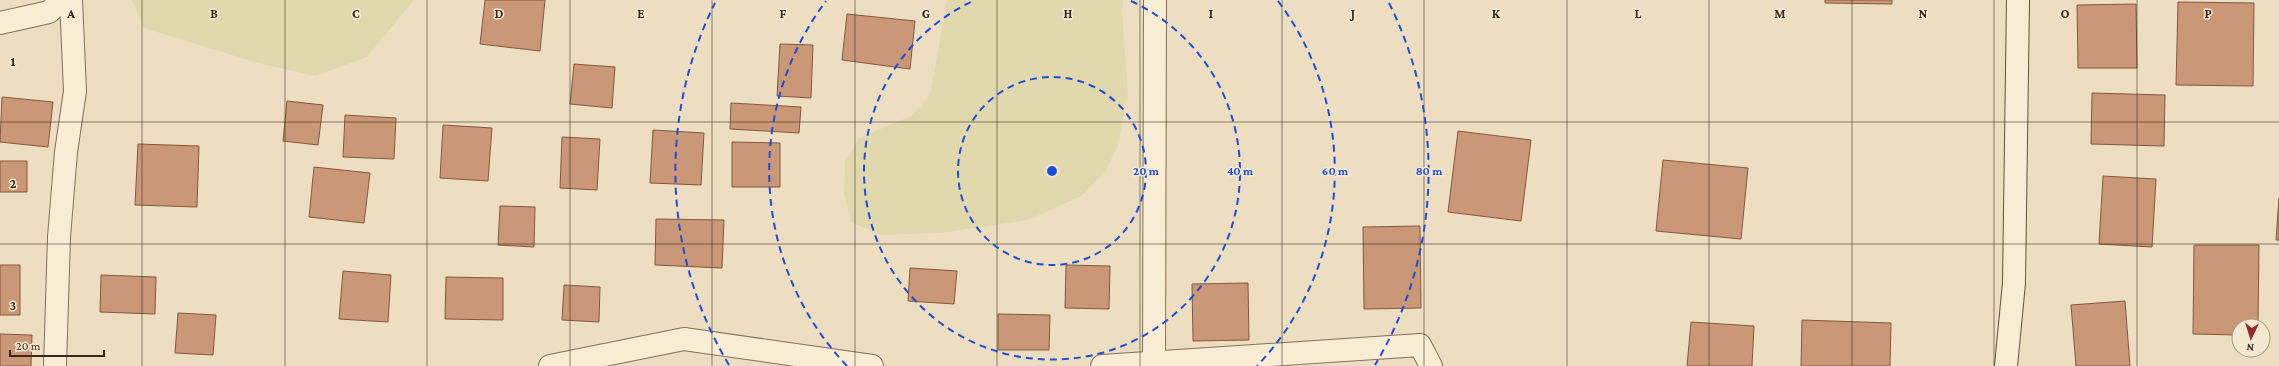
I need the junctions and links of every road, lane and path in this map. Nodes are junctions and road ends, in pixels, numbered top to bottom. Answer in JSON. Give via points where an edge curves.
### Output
{"nodes":[{"id":1,"x":62,"y":0,"type":"edge"},
{"id":2,"x":71,"y":0,"type":"edge"},
{"id":3,"x":1155,"y":0,"type":"edge"},
{"id":4,"x":2018,"y":0,"type":"edge"},
{"id":5,"x":0,"y":23,"type":"edge"},
{"id":6,"x":1154,"y":364,"type":"edge"},
{"id":7,"x":55,"y":366,"type":"edge"},
{"id":8,"x":550,"y":366,"type":"edge"},
{"id":9,"x":872,"y":366,"type":"edge"},
{"id":10,"x":1102,"y":366,"type":"edge"},
{"id":11,"x":1431,"y":366,"type":"edge"},
{"id":12,"x":2006,"y":366,"type":"edge"}],
"edges":[{"from":1,"to":5,"type":"street","via":[[50,12]]},
{"from":2,"to":7,"type":"street","via":[[75,91],[66,152],[59,237]]},
{"from":3,"to":6,"type":"street"},
{"from":4,"to":12,"type":"street","via":[[2014,283]]},
{"from":6,"to":10,"type":"street"},
{"from":6,"to":11,"type":"street","via":[[1420,345]]},
{"from":8,"to":9,"type":"street","via":[[684,338]]}]}
